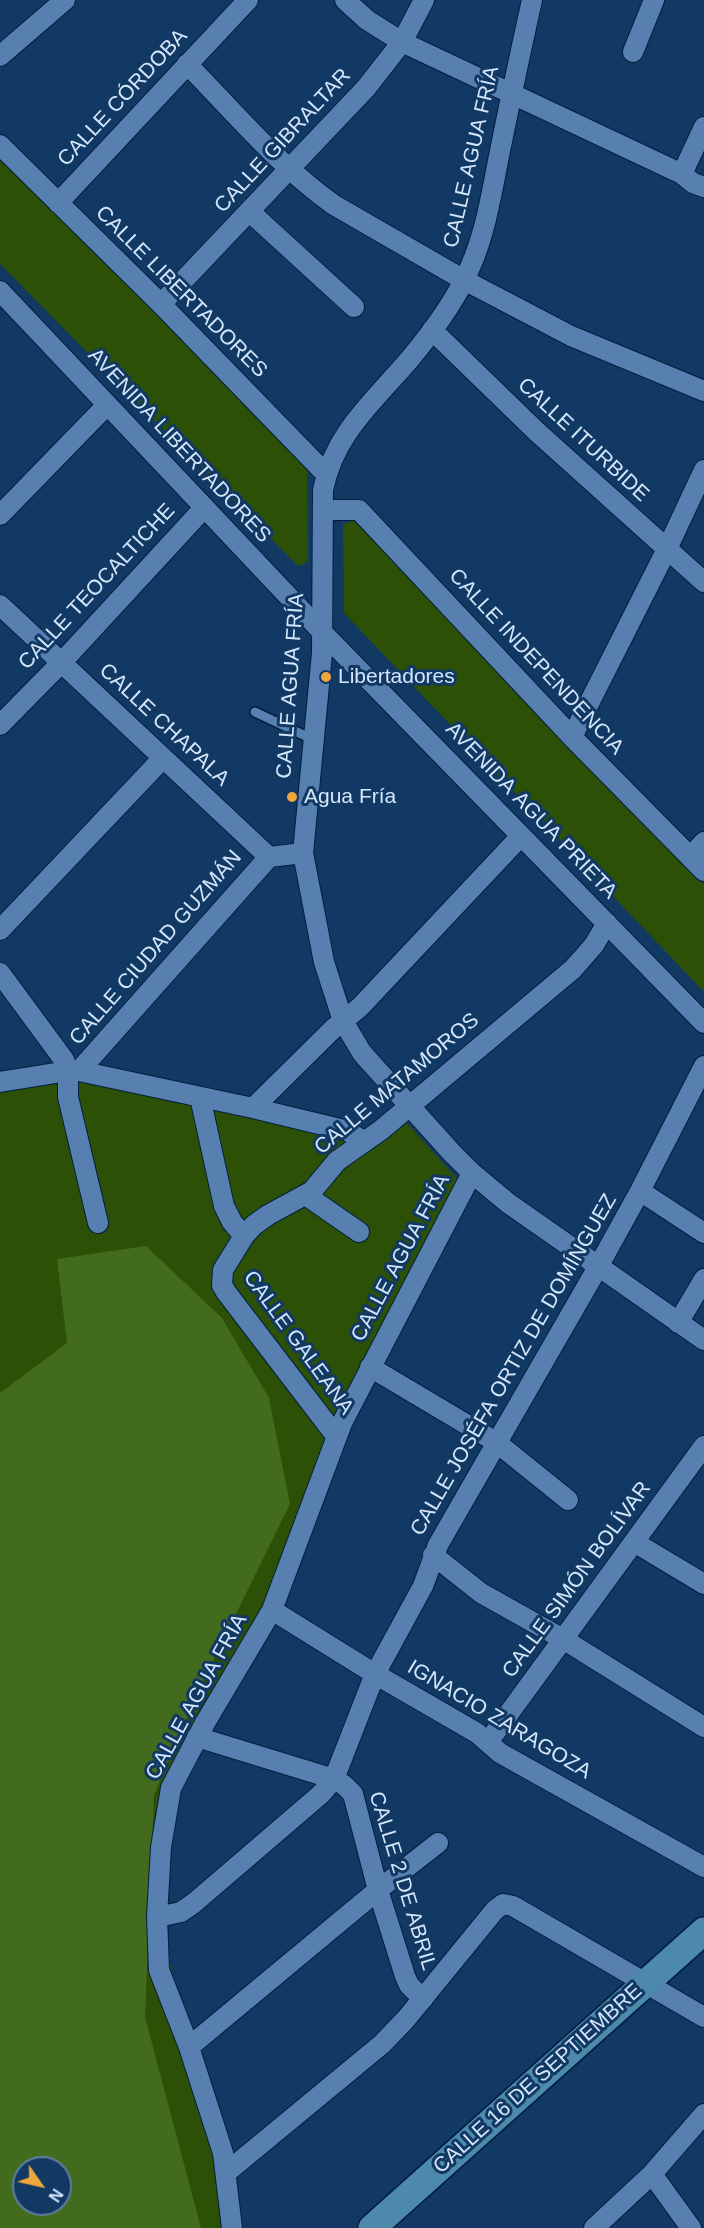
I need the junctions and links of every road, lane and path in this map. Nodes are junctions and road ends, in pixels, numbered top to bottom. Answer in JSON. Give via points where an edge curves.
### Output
{"nodes":[{"id":1,"x":65,"y":0,"type":"edge"},
{"id":2,"x":248,"y":0,"type":"edge"},
{"id":3,"x":345,"y":0,"type":"edge"},
{"id":4,"x":424,"y":0,"type":"edge"},
{"id":5,"x":532,"y":0,"type":"edge"},
{"id":6,"x":654,"y":0,"type":"edge"},
{"id":7,"x":402,"y":42,"type":"junction"},
{"id":8,"x":633,"y":52,"type":"dead end"},
{"id":9,"x":0,"y":56,"type":"edge"},
{"id":10,"x":187,"y":64,"type":"junction"},
{"id":11,"x":512,"y":93,"type":"junction"},
{"id":12,"x":704,"y":127,"type":"edge"},
{"id":13,"x":0,"y":146,"type":"edge"},
{"id":14,"x":289,"y":169,"type":"junction"},
{"id":15,"x":682,"y":174,"type":"junction"},
{"id":16,"x":704,"y":187,"type":"edge"},
{"id":17,"x":58,"y":203,"type":"junction"},
{"id":18,"x":250,"y":212,"type":"junction"},
{"id":19,"x":464,"y":280,"type":"junction"},
{"id":20,"x":2,"y":299,"type":"edge"},
{"id":21,"x":161,"y":304,"type":"junction"},
{"id":22,"x":354,"y":307,"type":"dead end"},
{"id":23,"x":432,"y":330,"type":"junction"},
{"id":24,"x":704,"y":391,"type":"edge"},
{"id":25,"x":107,"y":405,"type":"junction"},
{"id":26,"x":704,"y":470,"type":"edge"},
{"id":27,"x":326,"y":474,"type":"junction"},
{"id":28,"x":204,"y":508,"type":"junction"},
{"id":29,"x":323,"y":510,"type":"junction"},
{"id":30,"x":0,"y":515,"type":"edge"},
{"id":31,"x":667,"y":549,"type":"junction"},
{"id":32,"x":704,"y":582,"type":"edge"},
{"id":33,"x":0,"y":605,"type":"edge"},
{"id":34,"x":323,"y":633,"type":"junction"},
{"id":35,"x":62,"y":662,"type":"junction"},
{"id":36,"x":255,"y":712,"type":"dead end"},
{"id":37,"x":0,"y":725,"type":"edge"},
{"id":38,"x":572,"y":736,"type":"junction"},
{"id":39,"x":314,"y":740,"type":"junction"},
{"id":40,"x":163,"y":758,"type":"junction"},
{"id":41,"x":521,"y":836,"type":"junction"},
{"id":42,"x":704,"y":842,"type":"edge"},
{"id":43,"x":303,"y":854,"type":"junction"},
{"id":44,"x":268,"y":857,"type":"junction"},
{"id":45,"x":690,"y":857,"type":"junction"},
{"id":46,"x":704,"y":872,"type":"edge"},
{"id":47,"x":607,"y":923,"type":"junction"},
{"id":48,"x":0,"y":930,"type":"edge"},
{"id":49,"x":0,"y":973,"type":"edge"},
{"id":50,"x":343,"y":1021,"type":"junction"},
{"id":51,"x":704,"y":1023,"type":"edge"},
{"id":52,"x":704,"y":1066,"type":"edge"},
{"id":53,"x":74,"y":1071,"type":"junction"},
{"id":54,"x":0,"y":1082,"type":"edge"},
{"id":55,"x":200,"y":1097,"type":"junction"},
{"id":56,"x":408,"y":1106,"type":"junction"},
{"id":57,"x":253,"y":1108,"type":"junction"},
{"id":58,"x":364,"y":1142,"type":"junction"},
{"id":59,"x":472,"y":1173,"type":"junction"},
{"id":60,"x":640,"y":1191,"type":"junction"},
{"id":61,"x":307,"y":1196,"type":"junction"},
{"id":62,"x":98,"y":1223,"type":"dead end"},
{"id":63,"x":359,"y":1232,"type":"dead end"},
{"id":64,"x":704,"y":1233,"type":"edge"},
{"id":65,"x":244,"y":1236,"type":"junction"},
{"id":66,"x":598,"y":1267,"type":"junction"},
{"id":67,"x":222,"y":1278,"type":"joint"},
{"id":68,"x":704,"y":1279,"type":"edge"},
{"id":69,"x":678,"y":1323,"type":"junction"},
{"id":70,"x":704,"y":1340,"type":"edge"},
{"id":71,"x":370,"y":1367,"type":"junction"},
{"id":72,"x":336,"y":1436,"type":"junction"},
{"id":73,"x":496,"y":1442,"type":"junction"},
{"id":74,"x":704,"y":1446,"type":"edge"},
{"id":75,"x":568,"y":1500,"type":"dead end"},
{"id":76,"x":634,"y":1542,"type":"junction"},
{"id":77,"x":433,"y":1555,"type":"junction"},
{"id":78,"x":704,"y":1584,"type":"edge"},
{"id":79,"x":272,"y":1610,"type":"junction"},
{"id":80,"x":563,"y":1639,"type":"junction"},
{"id":81,"x":375,"y":1674,"type":"junction"},
{"id":82,"x":704,"y":1727,"type":"edge"},
{"id":83,"x":197,"y":1737,"type":"junction"},
{"id":84,"x":488,"y":1742,"type":"junction"},
{"id":85,"x":334,"y":1779,"type":"junction"},
{"id":86,"x":438,"y":1843,"type":"dead end"},
{"id":87,"x":704,"y":1867,"type":"edge"},
{"id":88,"x":378,"y":1890,"type":"junction"},
{"id":89,"x":157,"y":1917,"type":"junction"},
{"id":90,"x":704,"y":1931,"type":"edge"},
{"id":91,"x":646,"y":1983,"type":"junction"},
{"id":92,"x":423,"y":1999,"type":"junction"},
{"id":93,"x":704,"y":2017,"type":"edge"},
{"id":94,"x":189,"y":2047,"type":"junction"},
{"id":95,"x":704,"y":2114,"type":"edge"},
{"id":96,"x":227,"y":2172,"type":"junction"},
{"id":97,"x":652,"y":2174,"type":"junction"},
{"id":98,"x":232,"y":2228,"type":"edge"},
{"id":99,"x":372,"y":2228,"type":"edge"},
{"id":100,"x":594,"y":2228,"type":"edge"},
{"id":101,"x":691,"y":2228,"type":"edge"}],
"edges":[{"from":1,"to":9,"type":"street"},
{"from":2,"to":10,"type":"street","name":"CALLE CÓRDOBA"},
{"from":3,"to":7,"type":"street","via":[[367,20]]},
{"from":4,"to":7,"type":"street","name":"CALLE GIBRALTAR"},
{"from":5,"to":11,"type":"street","name":"CALLE AGUA FRÍA"},
{"from":6,"to":8,"type":"street"},
{"from":7,"to":11,"type":"street"},
{"from":7,"to":14,"type":"street","name":"CALLE GIBRALTAR","via":[[366,88]]},
{"from":10,"to":14,"type":"street"},
{"from":10,"to":17,"type":"street","name":"CALLE CÓRDOBA"},
{"from":11,"to":15,"type":"street"},
{"from":11,"to":19,"type":"street","name":"CALLE AGUA FRÍA","via":[[484,229]]},
{"from":12,"to":15,"type":"street"},
{"from":13,"to":17,"type":"street","name":"CALLE LIBERTADORES"},
{"from":14,"to":18,"type":"street","name":"CALLE GIBRALTAR"},
{"from":14,"to":19,"type":"street","via":[[334,205]]},
{"from":15,"to":16,"type":"street"},
{"from":17,"to":21,"type":"street","name":"CALLE LIBERTADORES"},
{"from":18,"to":21,"type":"street","name":"CALLE GIBRALTAR"},
{"from":18,"to":22,"type":"street"},
{"from":19,"to":23,"type":"street","name":"CALLE AGUA FRÍA"},
{"from":19,"to":24,"type":"street","via":[[589,344]]},
{"from":20,"to":25,"type":"street","name":"AVENIDA LIBERTADORES"},
{"from":21,"to":27,"type":"street","name":"CALLE LIBERTADORES"},
{"from":23,"to":27,"type":"street","name":"CALLE AGUA FRÍA","via":[[350,429]]},
{"from":23,"to":31,"type":"street","name":"CALLE ITURBIDE"},
{"from":25,"to":28,"type":"street","name":"AVENIDA LIBERTADORES"},
{"from":25,"to":30,"type":"street"},
{"from":26,"to":31,"type":"street"},
{"from":27,"to":29,"type":"street","name":"CALLE AGUA FRÍA"},
{"from":28,"to":34,"type":"street","name":"AVENIDA LIBERTADORES"},
{"from":28,"to":35,"type":"street","name":"CALLE TEOCALTICHE"},
{"from":29,"to":34,"type":"street","name":"CALLE AGUA FRÍA"},
{"from":29,"to":38,"type":"street","name":"CALLE INDEPENDENCIA","via":[[359,510]]},
{"from":31,"to":32,"type":"street","name":"CALLE ITURBIDE"},
{"from":31,"to":38,"type":"street"},
{"from":33,"to":35,"type":"street","name":"CALLE CHAPALA"},
{"from":34,"to":39,"type":"street","name":"CALLE AGUA FRÍA"},
{"from":34,"to":41,"type":"street","name":"AVENIDA AGUA PRIETA"},
{"from":35,"to":37,"type":"street","name":"CALLE TEOCALTICHE"},
{"from":35,"to":40,"type":"street","name":"CALLE CHAPALA"},
{"from":36,"to":39,"type":"lane"},
{"from":38,"to":45,"type":"street","name":"CALLE INDEPENDENCIA"},
{"from":39,"to":43,"type":"street","name":"CALLE AGUA FRÍA"},
{"from":40,"to":44,"type":"street","name":"CALLE CHAPALA"},
{"from":40,"to":48,"type":"street"},
{"from":41,"to":47,"type":"street","name":"AVENIDA AGUA PRIETA"},
{"from":41,"to":50,"type":"street"},
{"from":42,"to":45,"type":"street"},
{"from":43,"to":44,"type":"street"},
{"from":43,"to":50,"type":"street","name":"CALLE AGUA FRÍA","via":[[324,962]]},
{"from":44,"to":53,"type":"street","name":"CALLE CIUDAD GUZMÁN"},
{"from":45,"to":46,"type":"street","name":"CALLE INDEPENDENCIA"},
{"from":47,"to":51,"type":"street","name":"AVENIDA AGUA PRIETA"},
{"from":47,"to":56,"type":"street","name":"CALLE MATAMOROS","via":[[573,969]]},
{"from":49,"to":53,"type":"street"},
{"from":50,"to":56,"type":"street","name":"CALLE AGUA FRÍA","via":[[362,1053]]},
{"from":50,"to":57,"type":"street"},
{"from":52,"to":60,"type":"street","name":"CALLE JOSÉFA ORTIZ DE DOMÍNGUEZ"},
{"from":53,"to":54,"type":"street","name":"CALLE CIUDAD GUZMÁN"},
{"from":53,"to":55,"type":"street"},
{"from":53,"to":62,"type":"street","via":[[68,1097]]},
{"from":55,"to":57,"type":"street"},
{"from":55,"to":65,"type":"street","via":[[224,1206]]},
{"from":56,"to":58,"type":"street","name":"CALLE MATAMOROS"},
{"from":56,"to":59,"type":"street","name":"CALLE AGUA FRÍA"},
{"from":57,"to":58,"type":"street","via":[[348,1131]]},
{"from":58,"to":61,"type":"street","name":"CALLE MATAMOROS","via":[[331,1167]]},
{"from":59,"to":66,"type":"street"},
{"from":59,"to":71,"type":"street","name":"CALLE AGUA FRÍA"},
{"from":60,"to":64,"type":"street"},
{"from":60,"to":66,"type":"street","name":"CALLE JOSÉFA ORTIZ DE DOMÍNGUEZ"},
{"from":61,"to":63,"type":"street"},
{"from":61,"to":65,"type":"street","name":"CALLE MATAMOROS","via":[[261,1219]]},
{"from":65,"to":67,"type":"street","name":"CALLE MATAMOROS","via":[[226,1263]]},
{"from":66,"to":69,"type":"street"},
{"from":66,"to":73,"type":"street","name":"CALLE JOSÉFA ORTIZ DE DOMÍNGUEZ"},
{"from":67,"to":72,"type":"street","name":"CALLE GALEANA","via":[[226,1292]]},
{"from":68,"to":69,"type":"street"},
{"from":69,"to":70,"type":"street"},
{"from":71,"to":72,"type":"street","name":"CALLE AGUA FRÍA"},
{"from":71,"to":73,"type":"street","name":"CALLE GALEANA"},
{"from":72,"to":79,"type":"street","name":"CALLE AGUA FRÍA"},
{"from":73,"to":75,"type":"street","name":"CALLE GALEANA"},
{"from":73,"to":77,"type":"street","name":"CALLE JOSÉFA ORTIZ DE DOMÍNGUEZ"},
{"from":74,"to":76,"type":"street","name":"CALLE SIMÓN BOLÍVAR"},
{"from":76,"to":78,"type":"street"},
{"from":76,"to":80,"type":"street","name":"CALLE SIMÓN BOLÍVAR"},
{"from":77,"to":80,"type":"street","via":[[481,1593]]},
{"from":77,"to":81,"type":"street","name":"CALLE JOSÉFA ORTIZ DE DOMÍNGUEZ","via":[[423,1586]]},
{"from":79,"to":81,"type":"street","name":"IGNACIO ZARAGOZA"},
{"from":79,"to":83,"type":"street","name":"CALLE AGUA FRÍA"},
{"from":80,"to":82,"type":"street"},
{"from":80,"to":84,"type":"street","name":"CALLE SIMÓN BOLÍVAR"},
{"from":81,"to":84,"type":"street","name":"IGNACIO ZARAGOZA"},
{"from":81,"to":85,"type":"street","name":"CALLE JOSÉFA ORTIZ DE DOMÍNGUEZ"},
{"from":83,"to":85,"type":"street","name":"CALLE 2 DE ABRIL"},
{"from":83,"to":89,"type":"street","name":"CALLE AGUA FRÍA","via":[[169,1795]]},
{"from":84,"to":87,"type":"street","name":"IGNACIO ZARAGOZA","via":[[500,1753]]},
{"from":85,"to":88,"type":"street","name":"CALLE 2 DE ABRIL","via":[[352,1794]]},
{"from":85,"to":89,"type":"street","name":"CALLE JOSÉFA ORTIZ DE DOMÍNGUEZ","via":[[194,1903],[181,1912]]},
{"from":86,"to":88,"type":"street"},
{"from":88,"to":92,"type":"street","name":"CALLE 2 DE ABRIL","via":[[405,1976]]},
{"from":88,"to":94,"type":"street"},
{"from":89,"to":94,"type":"street","name":"CALLE AGUA FRÍA","via":[[159,1970]]},
{"from":90,"to":91,"type":"street","name":"CALLE 16 DE SEPTIEMBRE"},
{"from":91,"to":92,"type":"street","via":[[513,1906],[503,1904]]},
{"from":91,"to":93,"type":"street"},
{"from":91,"to":99,"type":"street","name":"CALLE 16 DE SEPTIEMBRE"},
{"from":92,"to":96,"type":"street","via":[[381,2044]]},
{"from":94,"to":96,"type":"street","name":"CALLE AGUA FRÍA"},
{"from":95,"to":97,"type":"street"},
{"from":96,"to":98,"type":"street","name":"CALLE AGUA FRÍA"},
{"from":97,"to":100,"type":"street"},
{"from":97,"to":101,"type":"street"}]}
